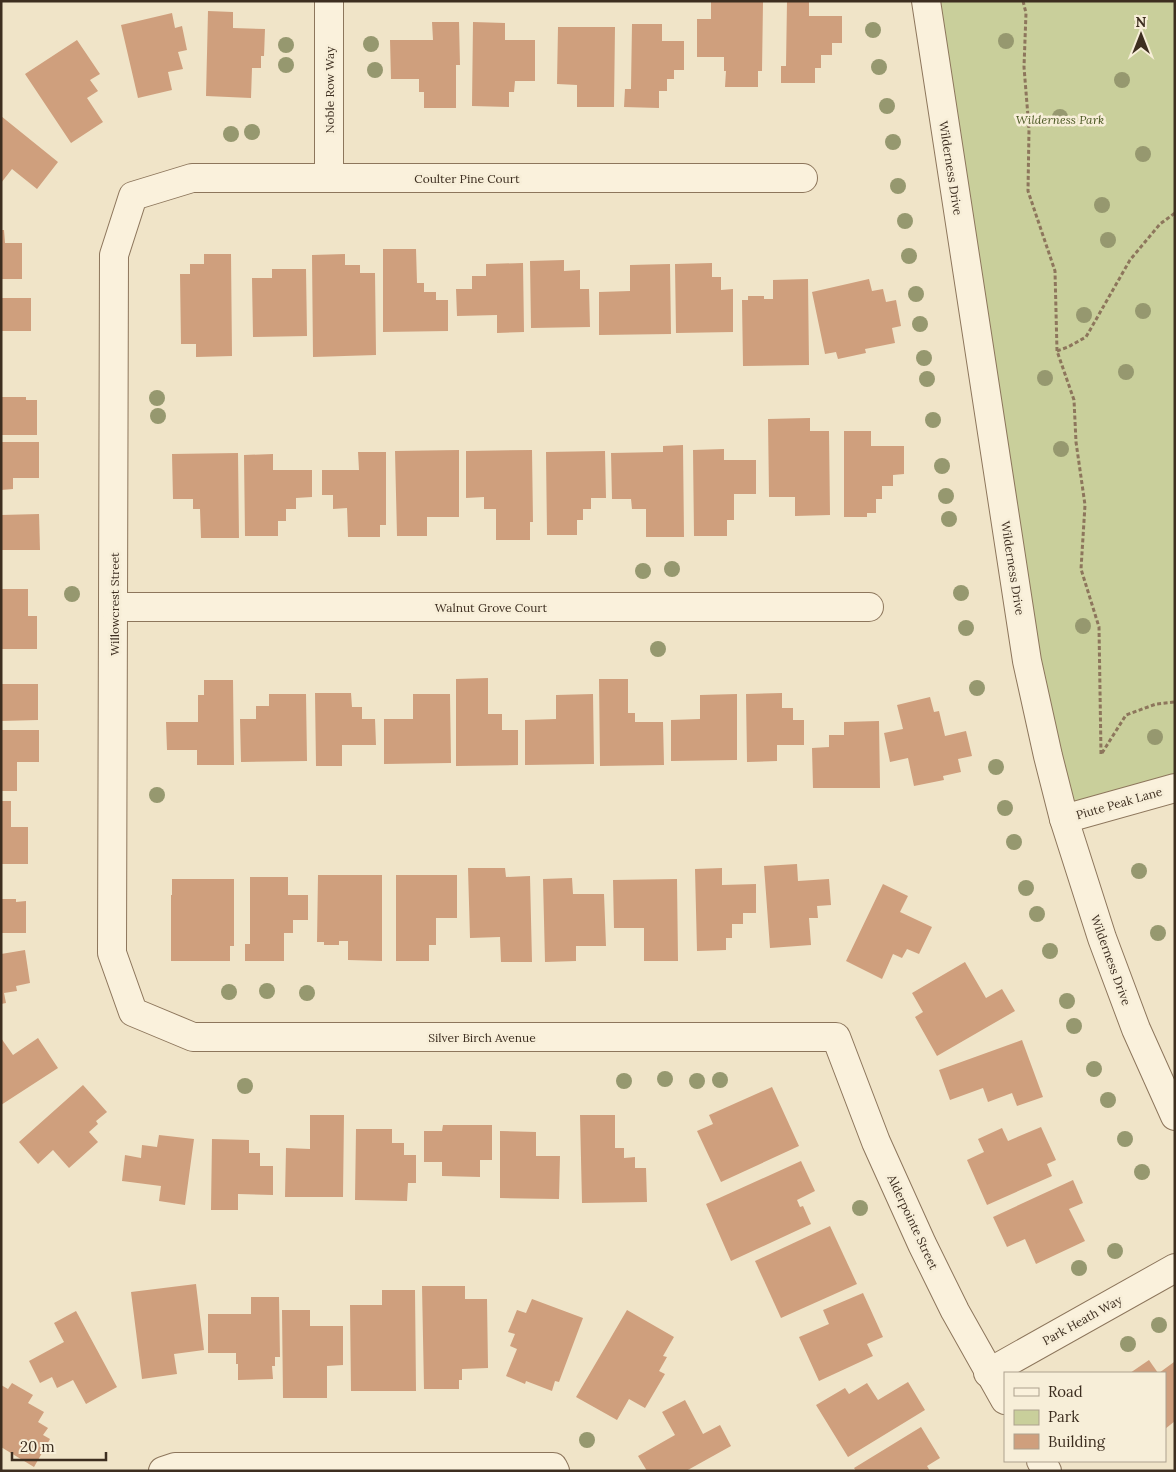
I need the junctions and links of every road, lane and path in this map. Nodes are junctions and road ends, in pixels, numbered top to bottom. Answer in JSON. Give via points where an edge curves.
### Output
{"nodes":[{"id":1,"x":329,"y":1,"type":"edge"},
{"id":2,"x":926,"y":1,"type":"edge"},
{"id":3,"x":1023,"y":1,"type":"edge"},
{"id":4,"x":329,"y":178,"type":"junction"},
{"id":5,"x":803,"y":178,"type":"dead end"},
{"id":6,"x":133,"y":196,"type":"joint"},
{"id":7,"x":1175,"y":213,"type":"edge"},
{"id":8,"x":1057,"y":351,"type":"junction"},
{"id":9,"x":114,"y":607,"type":"junction"},
{"id":10,"x":869,"y":607,"type":"dead end"},
{"id":11,"x":1175,"y":702,"type":"edge"},
{"id":12,"x":1175,"y":788,"type":"edge"},
{"id":13,"x":1064,"y":819,"type":"junction"},
{"id":14,"x":133,"y":1012,"type":"joint"},
{"id":15,"x":836,"y":1037,"type":"joint"},
{"id":16,"x":1175,"y":1116,"type":"edge"},
{"id":17,"x":1175,"y":1268,"type":"edge"},
{"id":18,"x":988,"y":1373,"type":"junction"},
{"id":19,"x":1004,"y":1398,"type":"edge"},
{"id":20,"x":554,"y":1469,"type":"edge"},
{"id":21,"x":163,"y":1471,"type":"edge"}],
"edges":[{"from":1,"to":4,"type":"street","name":"Noble Row Way"},
{"from":2,"to":13,"type":"street","name":"Wilderness Drive","via":[[1027,661]]},
{"from":3,"to":8,"type":"path","via":[[1026,12],[1024,67],[1029,129],[1028,191],[1055,270]]},
{"from":4,"to":5,"type":"street","name":"Coulter Pine Court"},
{"from":4,"to":6,"type":"street","name":"Coulter Pine Court","via":[[192,178]]},
{"from":6,"to":9,"type":"street","name":"Willowcrest Street","via":[[114,255]]},
{"from":7,"to":8,"type":"path","via":[[1160,224],[1130,260],[1086,337]]},
{"from":8,"to":11,"type":"path","via":[[1074,400],[1084,505],[1081,569],[1099,627],[1101,754],[1126,715],[1156,704]]},
{"from":9,"to":10,"type":"street","name":"Walnut Grove Court"},
{"from":9,"to":14,"type":"street","name":"Willowcrest Street","via":[[112,953]]},
{"from":12,"to":13,"type":"street","name":"Piute Peak Lane"},
{"from":13,"to":16,"type":"street","name":"Wilderness Drive","via":[[1102,938],[1136,1029]]},
{"from":14,"to":15,"type":"street","name":"Silver Birch Avenue","via":[[193,1037]]},
{"from":15,"to":18,"type":"street","name":"Alderpointe Street","via":[[876,1142],[922,1244]]},
{"from":17,"to":18,"type":"street","name":"Park Heath Way"},
{"from":18,"to":19,"type":"street","name":"Alderpointe Street"},
{"from":20,"to":21,"type":"street","via":[[175,1467]]}]}
